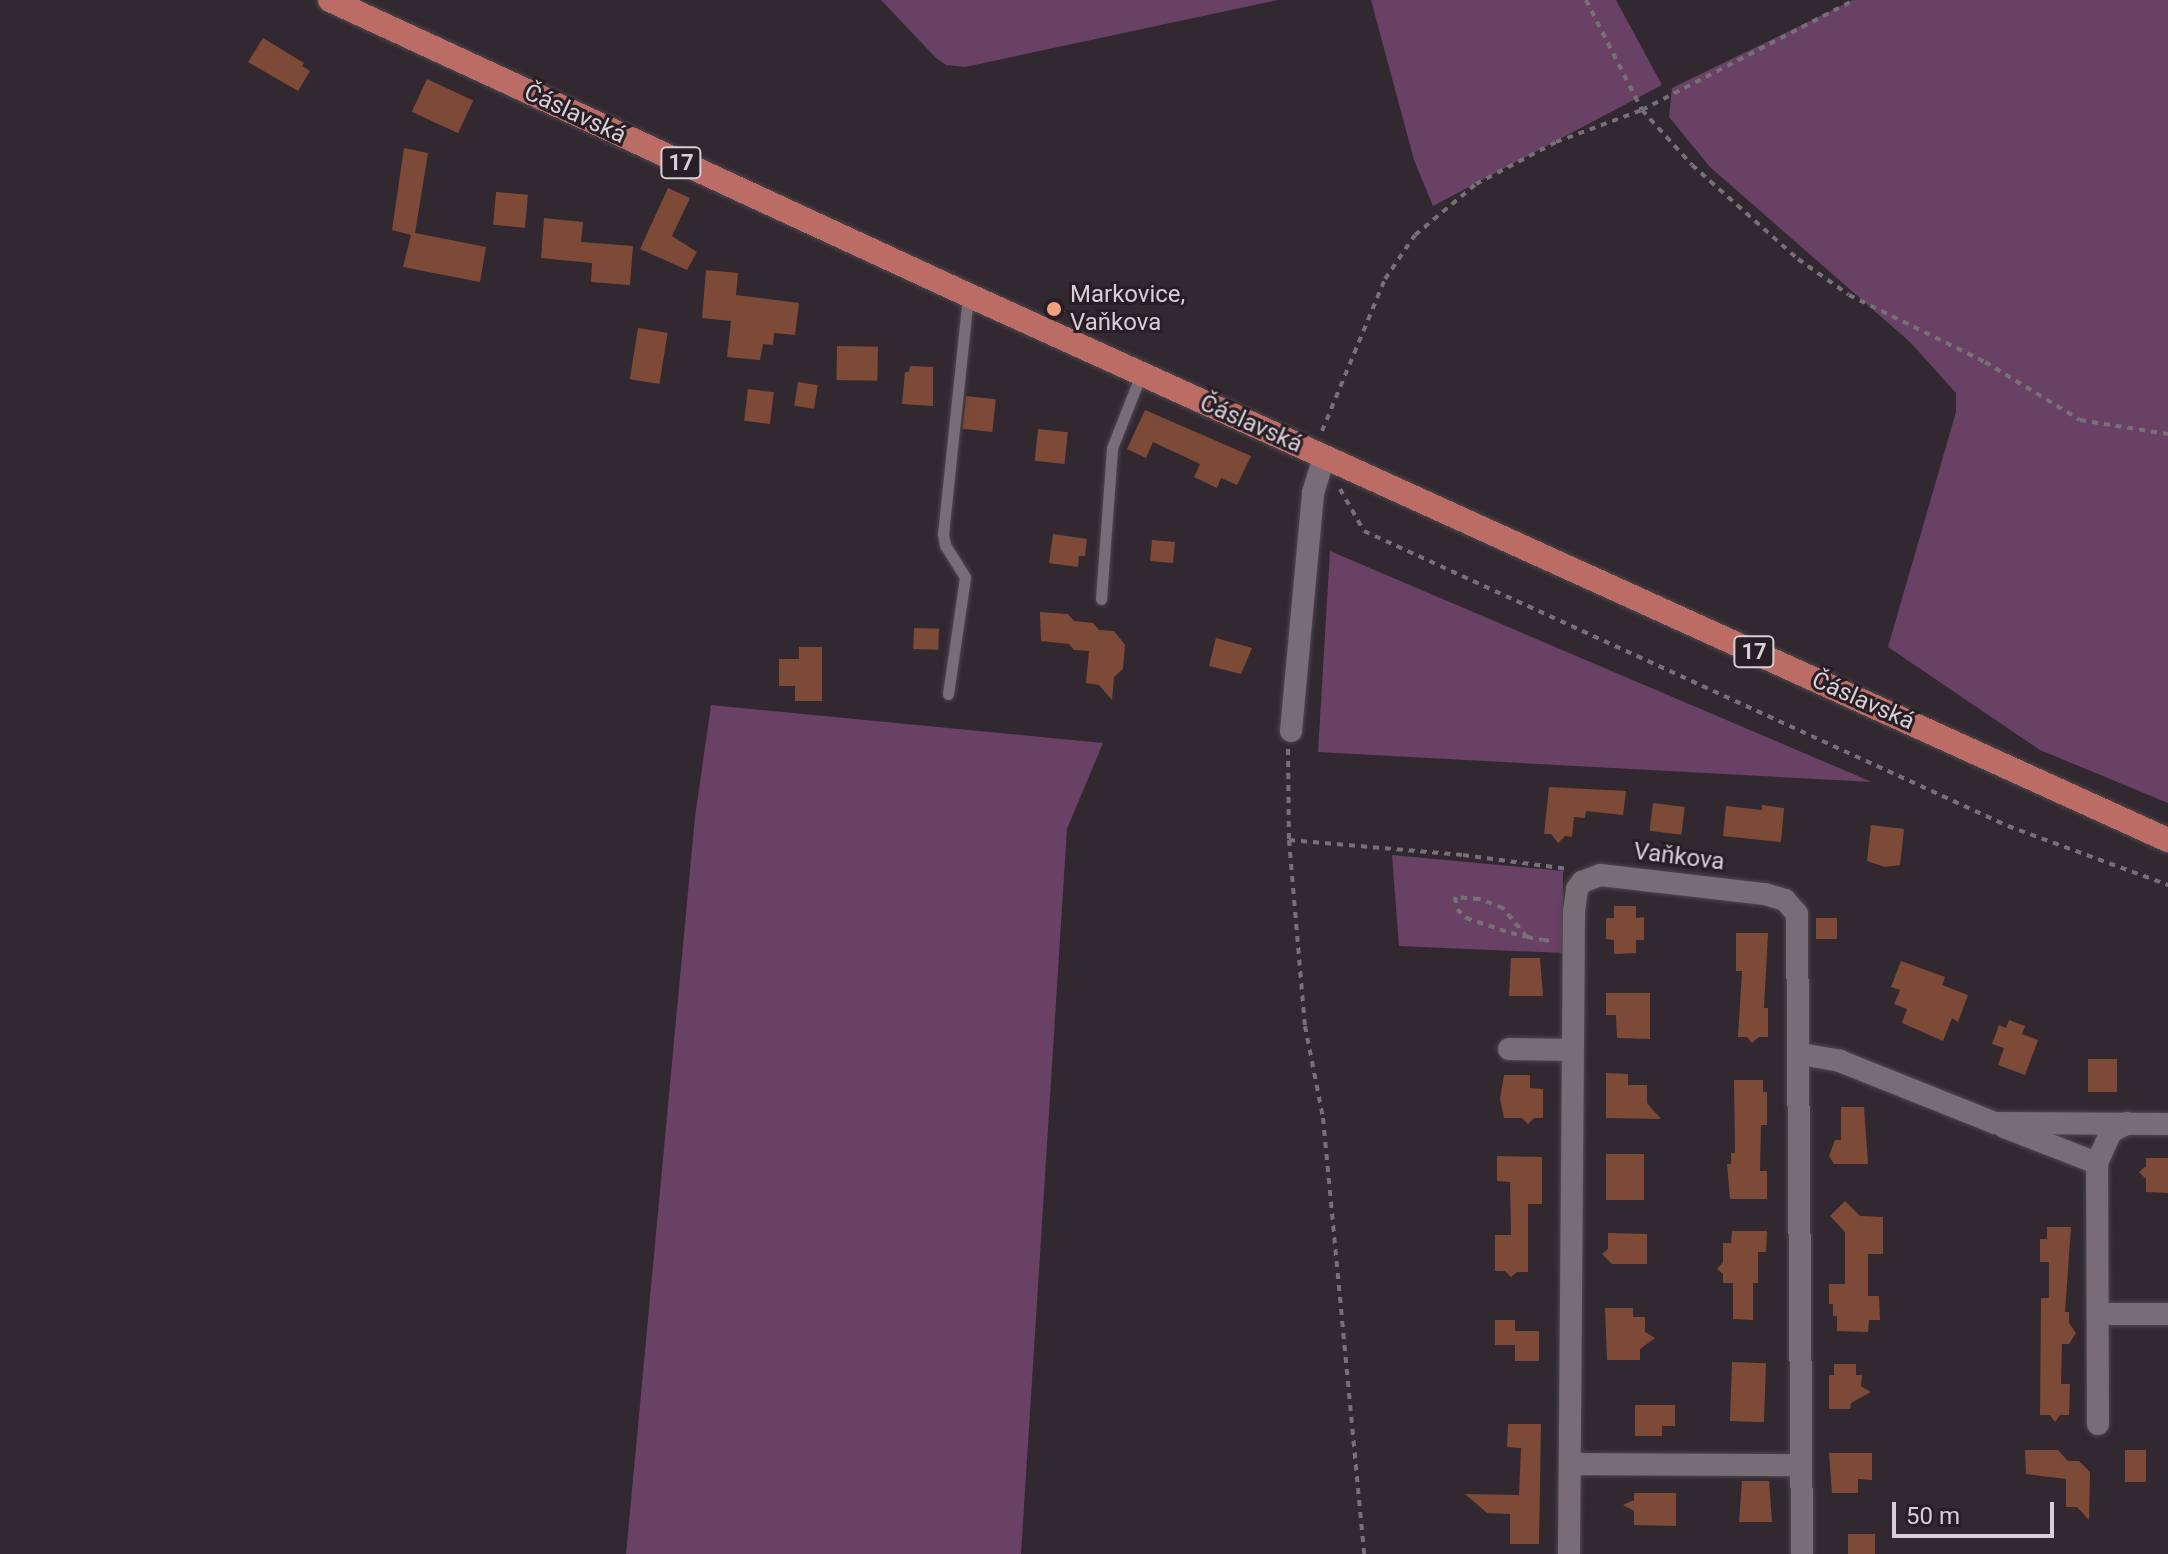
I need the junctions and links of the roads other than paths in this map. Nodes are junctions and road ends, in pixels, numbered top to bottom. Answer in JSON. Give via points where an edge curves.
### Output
{"nodes":[{"id":1,"x":335,"y":1,"type":"edge"},
{"id":2,"x":968,"y":295,"type":"junction"},
{"id":3,"x":1141,"y":374,"type":"junction"},
{"id":4,"x":1319,"y":461,"type":"junction"},
{"id":5,"x":1101,"y":599,"type":"dead end"},
{"id":6,"x":948,"y":694,"type":"dead end"},
{"id":7,"x":1291,"y":731,"type":"road end"},
{"id":8,"x":2168,"y":840,"type":"edge"},
{"id":9,"x":1509,"y":1049,"type":"dead end"},
{"id":10,"x":1572,"y":1050,"type":"junction"},
{"id":11,"x":1801,"y":1054,"type":"junction"},
{"id":12,"x":1995,"y":1123,"type":"junction"},
{"id":13,"x":2128,"y":1123,"type":"junction"},
{"id":14,"x":2168,"y":1124,"type":"edge"},
{"id":15,"x":2097,"y":1163,"type":"junction"},
{"id":16,"x":2099,"y":1314,"type":"junction"},
{"id":17,"x":2168,"y":1314,"type":"edge"},
{"id":18,"x":2098,"y":1424,"type":"dead end"},
{"id":19,"x":1570,"y":1464,"type":"junction"},
{"id":20,"x":1799,"y":1465,"type":"junction"},
{"id":21,"x":1569,"y":1554,"type":"edge"},
{"id":22,"x":1802,"y":1554,"type":"edge"}],
"edges":[{"from":1,"to":2,"type":"main road","name":"Čáslavská","number":"17"},
{"from":2,"to":3,"type":"main road","name":"Čáslavská","number":"17"},
{"from":2,"to":6,"type":"lane","via":[[943,534],[965,577]]},
{"from":3,"to":4,"type":"main road","name":"Čáslavská","number":"17"},
{"from":3,"to":5,"type":"lane","via":[[1112,448]]},
{"from":4,"to":7,"type":"street"},
{"from":4,"to":8,"type":"main road","name":"Čáslavská","number":"17"},
{"from":9,"to":10,"type":"street"},
{"from":10,"to":11,"type":"street","name":"Vaňkova","via":[[1575,900],[1582,882],[1611,875],[1765,894],[1793,905],[1800,935]]},
{"from":10,"to":19,"type":"street"},
{"from":11,"to":12,"type":"street","via":[[1840,1061]]},
{"from":11,"to":20,"type":"street","name":"Vaňkova"},
{"from":12,"to":13,"type":"street"},
{"from":12,"to":15,"type":"street"},
{"from":13,"to":14,"type":"street"},
{"from":13,"to":15,"type":"street","via":[[2111,1132]]},
{"from":15,"to":16,"type":"street"},
{"from":16,"to":17,"type":"street"},
{"from":16,"to":18,"type":"street"},
{"from":19,"to":20,"type":"street"},
{"from":19,"to":21,"type":"street"},
{"from":20,"to":22,"type":"street","name":"Vaňkova"}]}
